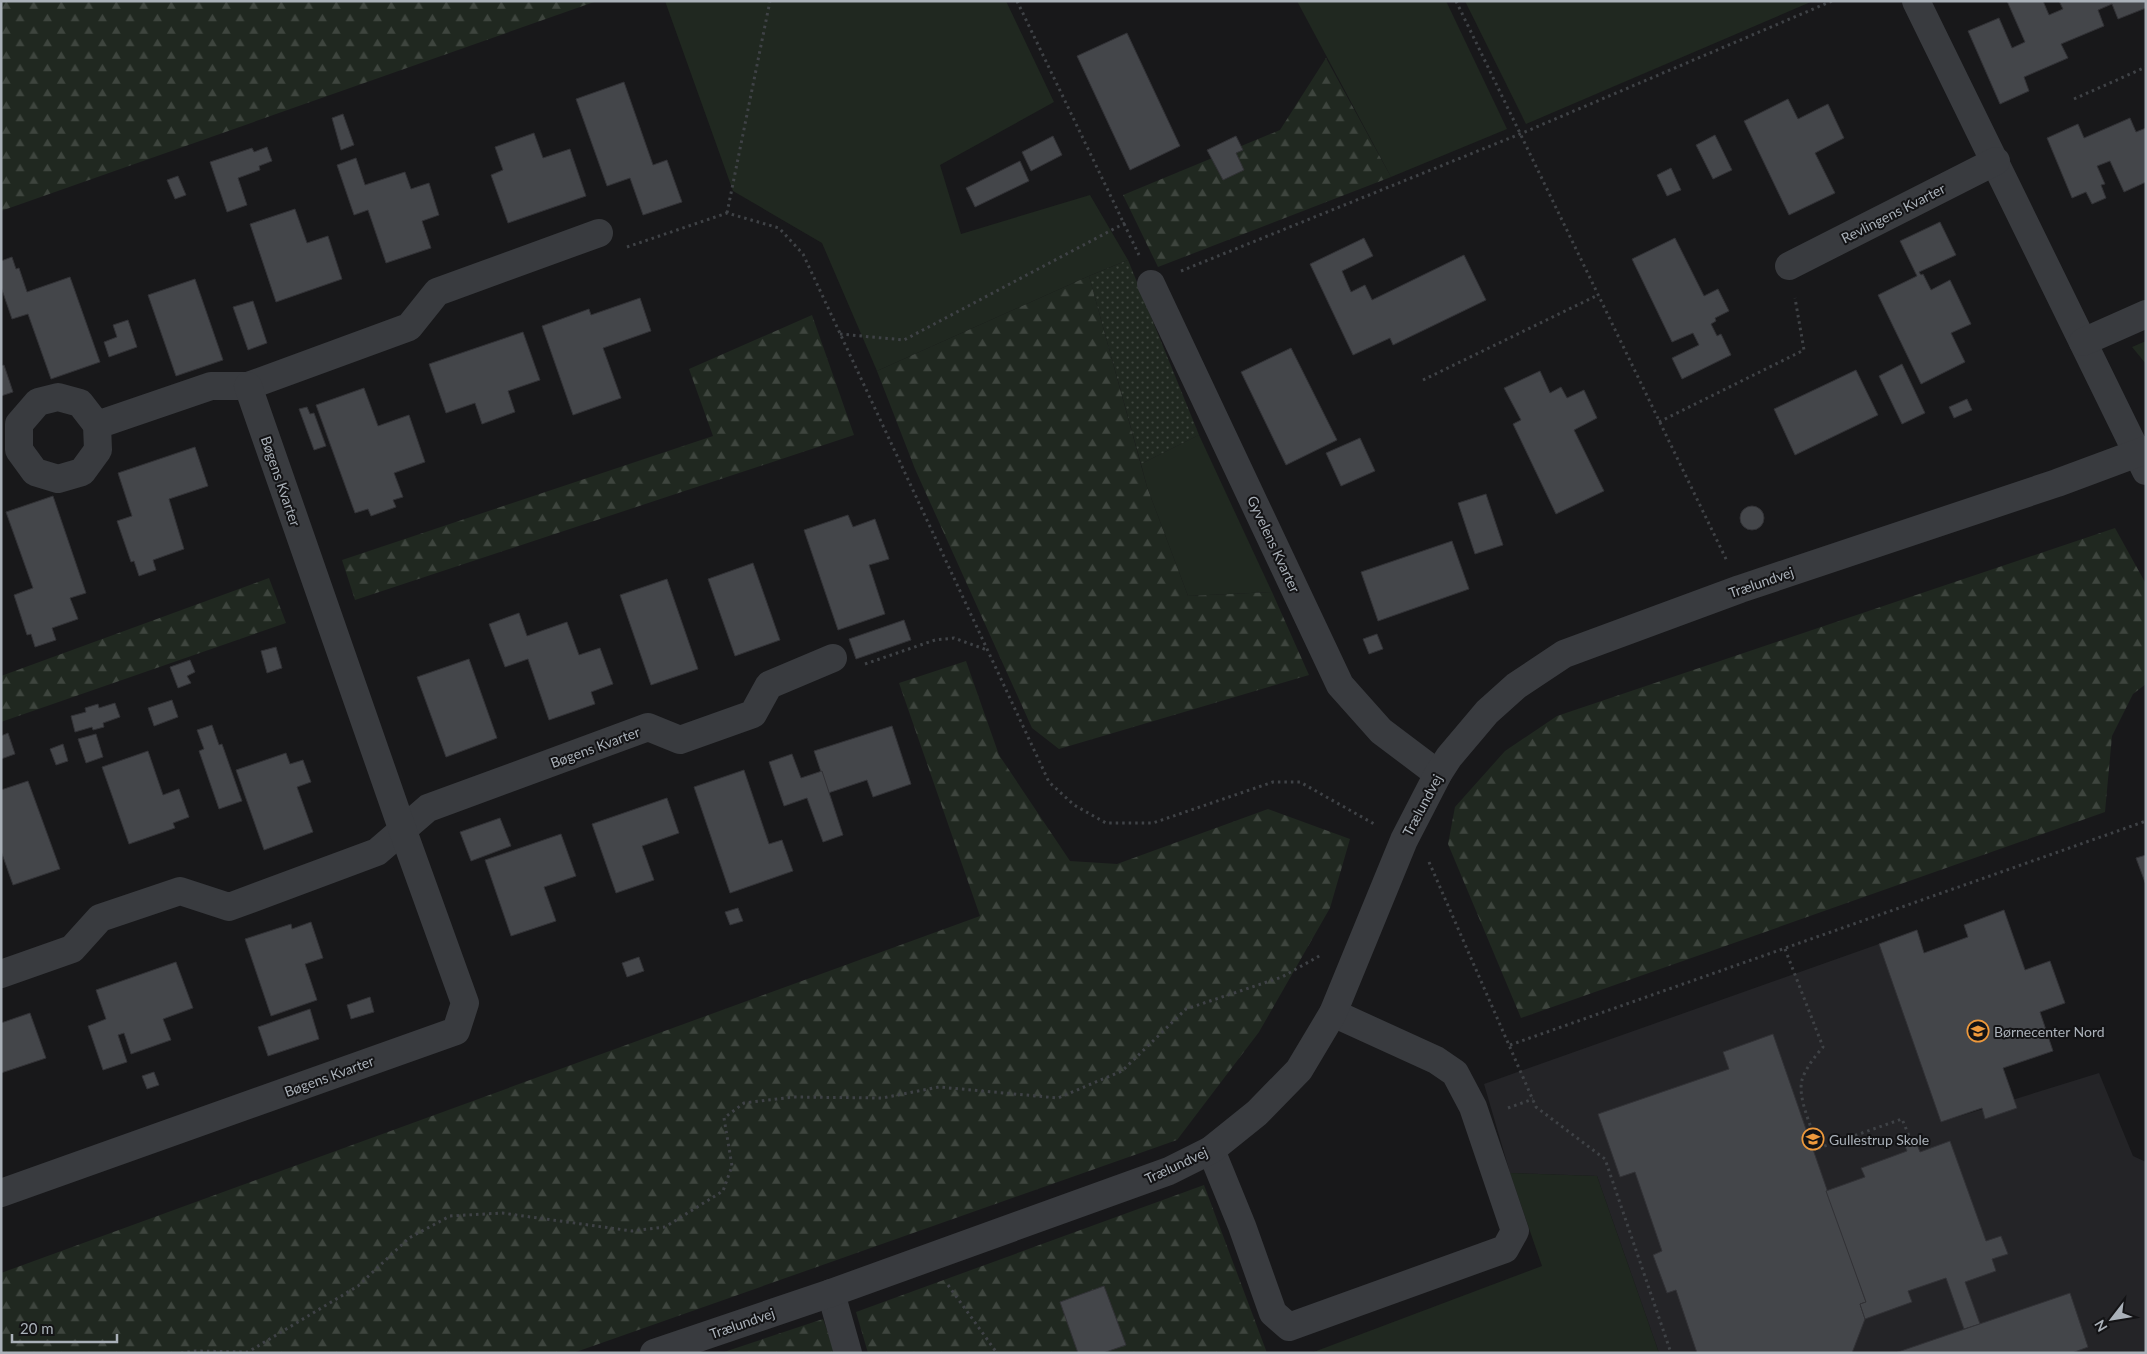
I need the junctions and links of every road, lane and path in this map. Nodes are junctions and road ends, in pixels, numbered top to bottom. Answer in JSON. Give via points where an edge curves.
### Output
{"nodes":[{"id":1,"x":770,"y":1,"type":"edge"},
{"id":2,"x":1017,"y":1,"type":"edge"},
{"id":3,"x":1456,"y":1,"type":"edge"},
{"id":4,"x":1832,"y":1,"type":"edge"},
{"id":5,"x":1916,"y":1,"type":"edge"},
{"id":6,"x":2146,"y":67,"type":"edge"},
{"id":7,"x":2074,"y":99,"type":"dead end"},
{"id":8,"x":1520,"y":134,"type":"junction"},
{"id":9,"x":1996,"y":161,"type":"junction"},
{"id":10,"x":727,"y":213,"type":"junction"},
{"id":11,"x":1125,"y":223,"type":"junction"},
{"id":12,"x":599,"y":234,"type":"joint"},
{"id":13,"x":1789,"y":266,"type":"joint"},
{"id":14,"x":1151,"y":284,"type":"junction"},
{"id":15,"x":1598,"y":295,"type":"junction"},
{"id":16,"x":2146,"y":314,"type":"edge"},
{"id":17,"x":840,"y":334,"type":"junction"},
{"id":18,"x":2083,"y":342,"type":"junction"},
{"id":19,"x":1424,"y":380,"type":"dead end"},
{"id":20,"x":248,"y":386,"type":"junction"},
{"id":21,"x":1659,"y":422,"type":"junction"},
{"id":22,"x":97,"y":425,"type":"dead end"},
{"id":23,"x":2143,"y":458,"type":"edge"},
{"id":24,"x":1740,"y":589,"type":"junction"},
{"id":25,"x":988,"y":651,"type":"junction"},
{"id":26,"x":833,"y":658,"type":"joint"},
{"id":27,"x":1438,"y":774,"type":"junction"},
{"id":28,"x":2146,"y":821,"type":"edge"},
{"id":29,"x":403,"y":831,"type":"junction"},
{"id":30,"x":1404,"y":840,"type":"junction"},
{"id":31,"x":1363,"y":940,"type":"junction"},
{"id":32,"x":1785,"y":949,"type":"junction"},
{"id":33,"x":1,"y":974,"type":"edge"},
{"id":34,"x":1334,"y":1013,"type":"junction"},
{"id":35,"x":1510,"y":1045,"type":"junction"},
{"id":36,"x":1909,"y":1136,"type":"dead end"},
{"id":37,"x":1211,"y":1150,"type":"junction"},
{"id":38,"x":1,"y":1193,"type":"edge"},
{"id":39,"x":929,"y":1258,"type":"junction"},
{"id":40,"x":831,"y":1293,"type":"junction"},
{"id":41,"x":181,"y":1353,"type":"edge"},
{"id":42,"x":654,"y":1353,"type":"edge"},
{"id":43,"x":848,"y":1353,"type":"edge"},
{"id":44,"x":998,"y":1353,"type":"edge"},
{"id":45,"x":1671,"y":1353,"type":"edge"}],
"edges":[{"from":1,"to":10,"type":"path"},
{"from":2,"to":11,"type":"path"},
{"from":3,"to":8,"type":"path"},
{"from":4,"to":8,"type":"path"},
{"from":5,"to":9,"type":"street"},
{"from":6,"to":7,"type":"path"},
{"from":8,"to":14,"type":"path"},
{"from":8,"to":15,"type":"path"},
{"from":9,"to":13,"type":"street","name":"Revlingens Kvarter"},
{"from":9,"to":18,"type":"street"},
{"from":10,"to":12,"type":"path","via":[[612,252]]},
{"from":10,"to":17,"type":"path","via":[[779,228],[804,254]]},
{"from":11,"to":14,"type":"path"},
{"from":11,"to":17,"type":"path","via":[[904,340]]},
{"from":12,"to":20,"type":"street","via":[[437,292],[409,327]]},
{"from":13,"to":21,"type":"path","via":[[1804,350]]},
{"from":14,"to":27,"type":"street","name":"Gyvelens Kvarter","via":[[1340,685],[1381,731]]},
{"from":15,"to":19,"type":"path"},
{"from":15,"to":21,"type":"path"},
{"from":16,"to":18,"type":"street"},
{"from":17,"to":25,"type":"path"},
{"from":18,"to":23,"type":"street"},
{"from":20,"to":22,"type":"street","via":[[211,386]]},
{"from":20,"to":29,"type":"street","name":"Bøgens Kvarter"},
{"from":21,"to":24,"type":"path"},
{"from":23,"to":24,"type":"street","name":"Trælundvej","via":[[2057,483]]},
{"from":24,"to":27,"type":"street","name":"Trælundvej","via":[[1564,654],[1516,686],[1487,712]]},
{"from":25,"to":26,"type":"path","via":[[954,638],[935,640],[854,668]]},
{"from":25,"to":30,"type":"path","via":[[1049,782],[1074,805],[1106,823],[1153,823],[1273,782],[1300,782]]},
{"from":26,"to":29,"type":"street","name":"Bøgens Kvarter","via":[[769,685],[752,714],[680,740],[648,727],[428,808]]},
{"from":27,"to":30,"type":"street","name":"Trælundvej"},
{"from":28,"to":32,"type":"path"},
{"from":29,"to":33,"type":"street","name":"Bøgens Kvarter","via":[[378,852],[229,907],[180,891],[100,918],[72,949]]},
{"from":29,"to":38,"type":"street","name":"Bøgens Kvarter","via":[[465,1003],[456,1031]]},
{"from":30,"to":31,"type":"street","name":"Trælundvej"},
{"from":30,"to":35,"type":"path","via":[[1427,856]]},
{"from":31,"to":34,"type":"street","name":"Trælundvej"},
{"from":31,"to":41,"type":"path","via":[[1340,944],[1282,977],[1186,1009],[1122,1071],[1058,1098],[939,1087],[882,1098],[793,1097],[744,1103],[724,1118],[732,1166],[723,1191],[665,1227],[632,1230],[502,1213],[450,1216],[409,1238],[358,1286],[248,1352]]},
{"from":32,"to":35,"type":"path"},
{"from":32,"to":36,"type":"path","via":[[1823,1047],[1802,1078],[1801,1086],[1819,1148],[1902,1119]]},
{"from":34,"to":37,"type":"street","name":"Trælundvej","via":[[1299,1070],[1257,1113]]},
{"from":34,"to":37,"type":"street","via":[[1436,1060],[1455,1073],[1473,1107],[1515,1231],[1505,1248],[1289,1327],[1272,1313]]},
{"from":35,"to":45,"type":"path","via":[[1536,1107],[1604,1159]]},
{"from":37,"to":39,"type":"street","name":"Trælundvej","via":[[1169,1171]]},
{"from":39,"to":40,"type":"street","name":"Trælundvej"},
{"from":39,"to":44,"type":"path"},
{"from":40,"to":42,"type":"street","name":"Trælundvej"},
{"from":40,"to":43,"type":"street"}]}
